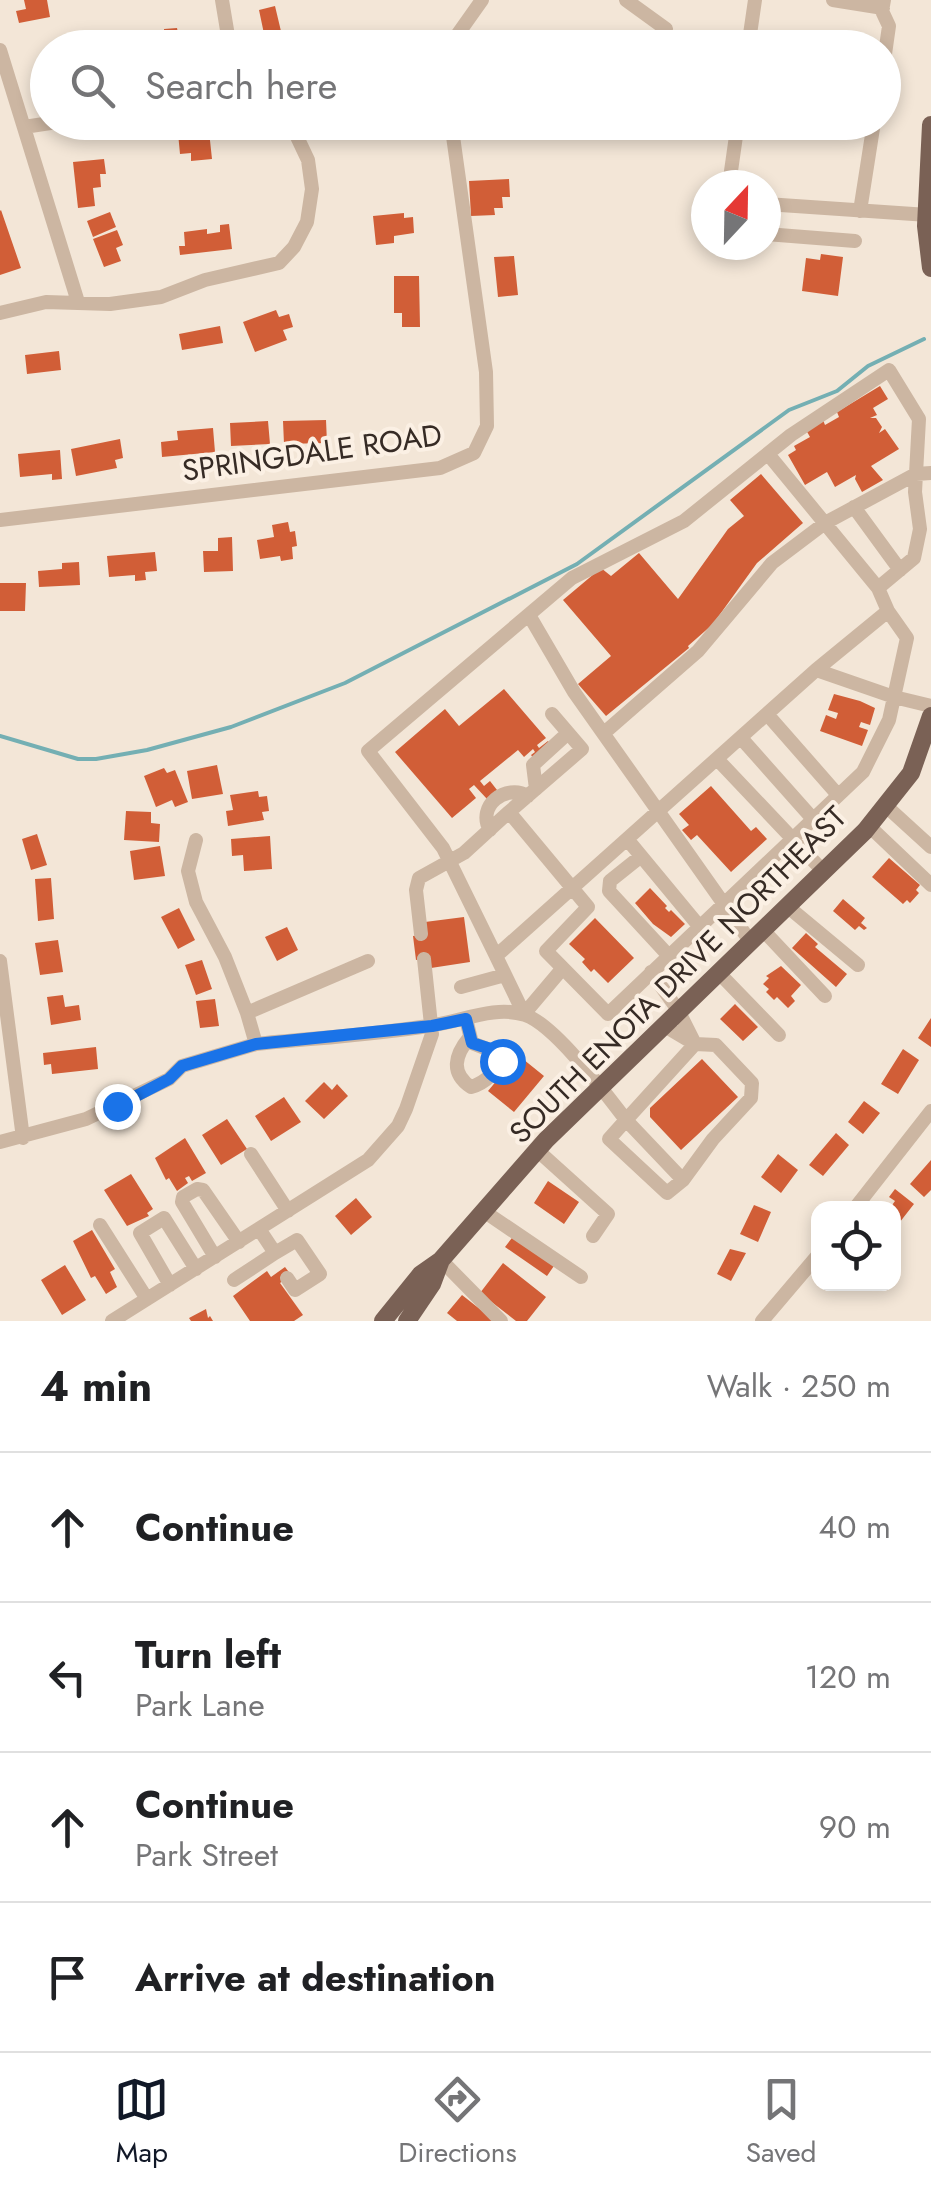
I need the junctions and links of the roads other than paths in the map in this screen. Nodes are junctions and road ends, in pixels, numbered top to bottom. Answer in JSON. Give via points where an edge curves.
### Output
{"nodes":[{"id":1,"x":222,"y":0,"type":"edge"},
{"id":2,"x":482,"y":0,"type":"edge"},
{"id":3,"x":626,"y":0,"type":"edge"},
{"id":4,"x":755,"y":0,"type":"edge"},
{"id":5,"x":833,"y":0,"type":"edge"},
{"id":6,"x":884,"y":4,"type":"edge"},
{"id":7,"x":666,"y":29,"type":"dead end"},
{"id":8,"x":227,"y":30,"type":"edge"},
{"id":9,"x":461,"y":30,"type":"edge"},
{"id":10,"x":751,"y":30,"type":"edge"},
{"id":11,"x":888,"y":30,"type":"edge"},
{"id":12,"x":0,"y":50,"type":"edge"},
{"id":13,"x":931,"y":125,"type":"edge"},
{"id":14,"x":30,"y":126,"type":"edge"},
{"id":15,"x":24,"y":127,"type":"junction"},
{"id":16,"x":299,"y":140,"type":"edge"},
{"id":17,"x":454,"y":140,"type":"edge"},
{"id":18,"x":736,"y":140,"type":"edge"},
{"id":19,"x":871,"y":140,"type":"edge"},
{"id":20,"x":732,"y":170,"type":"edge"},
{"id":21,"x":781,"y":205,"type":"edge"},
{"id":22,"x":860,"y":210,"type":"junction"},
{"id":23,"x":928,"y":215,"type":"junction"},
{"id":24,"x":781,"y":235,"type":"edge"},
{"id":25,"x":856,"y":241,"type":"dead end"},
{"id":26,"x":931,"y":268,"type":"edge"},
{"id":27,"x":78,"y":302,"type":"junction"},
{"id":28,"x":0,"y":313,"type":"edge"},
{"id":29,"x":768,"y":454,"type":"junction"},
{"id":30,"x":923,"y":474,"type":"edge"},
{"id":31,"x":854,"y":507,"type":"junction"},
{"id":32,"x":0,"y":520,"type":"edge"},
{"id":33,"x":825,"y":523,"type":"junction"},
{"id":34,"x":900,"y":570,"type":"junction"},
{"id":35,"x":878,"y":588,"type":"junction"},
{"id":36,"x":888,"y":611,"type":"junction"},
{"id":37,"x":529,"y":615,"type":"junction"},
{"id":38,"x":816,"y":670,"type":"junction"},
{"id":39,"x":894,"y":697,"type":"junction"},
{"id":40,"x":931,"y":706,"type":"edge"},
{"id":41,"x":552,"y":714,"type":"dead end"},
{"id":42,"x":767,"y":714,"type":"junction"},
{"id":43,"x":931,"y":716,"type":"edge"},
{"id":44,"x":604,"y":733,"type":"junction"},
{"id":45,"x":741,"y":738,"type":"junction"},
{"id":46,"x":717,"y":759,"type":"junction"},
{"id":47,"x":532,"y":792,"type":"junction"},
{"id":48,"x":838,"y":795,"type":"junction"},
{"id":49,"x":886,"y":806,"type":"junction"},
{"id":50,"x":659,"y":810,"type":"junction"},
{"id":51,"x":509,"y":812,"type":"junction"},
{"id":52,"x":813,"y":818,"type":"junction"},
{"id":53,"x":869,"y":826,"type":"junction"},
{"id":54,"x":490,"y":830,"type":"junction"},
{"id":55,"x":628,"y":839,"type":"junction"},
{"id":56,"x":791,"y":839,"type":"junction"},
{"id":57,"x":196,"y":840,"type":"dead end"},
{"id":58,"x":931,"y":847,"type":"edge"},
{"id":59,"x":640,"y":857,"type":"junction"},
{"id":60,"x":449,"y":862,"type":"junction"},
{"id":61,"x":824,"y":871,"type":"junction"},
{"id":62,"x":574,"y":886,"type":"junction"},
{"id":63,"x":931,"y":886,"type":"edge"},
{"id":64,"x":724,"y":902,"type":"junction"},
{"id":65,"x":787,"y":906,"type":"junction"},
{"id":66,"x":699,"y":926,"type":"junction"},
{"id":67,"x":421,"y":934,"type":"dead end"},
{"id":68,"x":756,"y":935,"type":"junction"},
{"id":69,"x":668,"y":955,"type":"junction"},
{"id":70,"x":496,"y":956,"type":"junction"},
{"id":71,"x":424,"y":958,"type":"dead end"},
{"id":72,"x":368,"y":960,"type":"dead end"},
{"id":73,"x":0,"y":961,"type":"edge"},
{"id":74,"x":858,"y":965,"type":"dead end"},
{"id":75,"x":562,"y":969,"type":"junction"},
{"id":76,"x":651,"y":972,"type":"junction"},
{"id":77,"x":718,"y":972,"type":"junction"},
{"id":78,"x":505,"y":975,"type":"junction"},
{"id":79,"x":460,"y":987,"type":"dead end"},
{"id":80,"x":825,"y":996,"type":"dead end"},
{"id":81,"x":678,"y":1010,"type":"junction"},
{"id":82,"x":248,"y":1013,"type":"junction"},
{"id":83,"x":524,"y":1014,"type":"junction"},
{"id":84,"x":466,"y":1019,"type":"junction"},
{"id":85,"x":663,"y":1024,"type":"junction"},
{"id":86,"x":432,"y":1026,"type":"junction"},
{"id":87,"x":779,"y":1035,"type":"dead end"},
{"id":88,"x":469,"y":1038,"type":"dead end"},
{"id":89,"x":256,"y":1044,"type":"junction"},
{"id":90,"x":694,"y":1044,"type":"junction"},
{"id":91,"x":600,"y":1086,"type":"junction"},
{"id":92,"x":931,"y":1111,"type":"edge"},
{"id":93,"x":626,"y":1120,"type":"junction"},
{"id":94,"x":23,"y":1138,"type":"junction"},
{"id":95,"x":0,"y":1142,"type":"edge"},
{"id":96,"x":537,"y":1150,"type":"junction"},
{"id":97,"x":251,"y":1154,"type":"dead end"},
{"id":98,"x":683,"y":1180,"type":"junction"},
{"id":99,"x":860,"y":1201,"type":"edge"},
{"id":100,"x":288,"y":1211,"type":"junction"},
{"id":101,"x":485,"y":1212,"type":"junction"},
{"id":102,"x":100,"y":1225,"type":"dead end"},
{"id":103,"x":259,"y":1229,"type":"junction"},
{"id":104,"x":593,"y":1236,"type":"dead end"},
{"id":105,"x":239,"y":1242,"type":"junction"},
{"id":106,"x":274,"y":1254,"type":"junction"},
{"id":107,"x":215,"y":1257,"type":"junction"},
{"id":108,"x":441,"y":1260,"type":"junction"},
{"id":109,"x":811,"y":1263,"type":"edge"},
{"id":110,"x":196,"y":1269,"type":"junction"},
{"id":111,"x":581,"y":1277,"type":"dead end"},
{"id":112,"x":234,"y":1280,"type":"dead end"},
{"id":113,"x":170,"y":1285,"type":"junction"},
{"id":114,"x":148,"y":1299,"type":"junction"},
{"id":115,"x":112,"y":1321,"type":"edge"},
{"id":116,"x":384,"y":1321,"type":"edge"},
{"id":117,"x":407,"y":1321,"type":"edge"},
{"id":118,"x":501,"y":1321,"type":"edge"},
{"id":119,"x":762,"y":1321,"type":"edge"}],
"edges":[{"from":1,"to":8,"type":"street"},
{"from":2,"to":9,"type":"street"},
{"from":3,"to":7,"type":"street"},
{"from":4,"to":10,"type":"street"},
{"from":5,"to":6,"type":"street"},
{"from":6,"to":11,"type":"street"},
{"from":12,"to":15,"type":"street"},
{"from":13,"to":23,"type":"main road"},
{"from":14,"to":15,"type":"street"},
{"from":15,"to":27,"type":"street"},
{"from":16,"to":27,"type":"street","via":[[312,190],[307,222],[279,263],[161,297]]},
{"from":17,"to":32,"type":"street","name":"SPRINGDALE ROAD","via":[[486,372],[487,426],[474,453],[440,468]]},
{"from":18,"to":20,"type":"street"},
{"from":19,"to":22,"type":"street"},
{"from":21,"to":22,"type":"street"},
{"from":22,"to":23,"type":"street"},
{"from":23,"to":26,"type":"main road"},
{"from":24,"to":25,"type":"street"},
{"from":27,"to":28,"type":"street"},
{"from":29,"to":30,"type":"street","via":[[889,370],[919,420]]},
{"from":29,"to":33,"type":"street"},
{"from":29,"to":37,"type":"street","via":[[684,521],[572,578]]},
{"from":30,"to":31,"type":"street"},
{"from":30,"to":34,"type":"street","via":[[914,558]]},
{"from":31,"to":33,"type":"street"},
{"from":31,"to":34,"type":"street"},
{"from":33,"to":35,"type":"street"},
{"from":33,"to":44,"type":"street","via":[[772,563],[698,651]]},
{"from":34,"to":35,"type":"street"},
{"from":35,"to":36,"type":"street"},
{"from":36,"to":38,"type":"street"},
{"from":36,"to":39,"type":"street","via":[[907,638]]},
{"from":37,"to":44,"type":"street"},
{"from":37,"to":60,"type":"street","via":[[368,751]]},
{"from":38,"to":39,"type":"street"},
{"from":38,"to":42,"type":"street"},
{"from":39,"to":40,"type":"street"},
{"from":39,"to":48,"type":"street","via":[[863,772]]},
{"from":41,"to":47,"type":"street","via":[[582,749]]},
{"from":42,"to":45,"type":"street"},
{"from":42,"to":48,"type":"street"},
{"from":43,"to":49,"type":"main road","name":"SOUTH ENOTA DRIVE NORTHEAST","via":[[910,773]]},
{"from":44,"to":50,"type":"street"},
{"from":45,"to":46,"type":"street"},
{"from":45,"to":52,"type":"street"},
{"from":46,"to":50,"type":"street"},
{"from":46,"to":56,"type":"street"},
{"from":47,"to":51,"type":"street"},
{"from":47,"to":54,"type":"street","via":[[507,791],[498,798],[486,811]]},
{"from":48,"to":52,"type":"street"},
{"from":49,"to":53,"type":"main road","name":"SOUTH ENOTA DRIVE NORTHEAST"},
{"from":49,"to":58,"type":"street"},
{"from":50,"to":55,"type":"street"},
{"from":50,"to":64,"type":"street"},
{"from":51,"to":54,"type":"street"},
{"from":51,"to":62,"type":"street"},
{"from":52,"to":56,"type":"street"},
{"from":53,"to":61,"type":"main road","name":"SOUTH ENOTA DRIVE NORTHEAST"},
{"from":53,"to":63,"type":"street"},
{"from":54,"to":60,"type":"street"},
{"from":55,"to":59,"type":"street"},
{"from":55,"to":62,"type":"street"},
{"from":56,"to":61,"type":"street"},
{"from":56,"to":64,"type":"street"},
{"from":57,"to":82,"type":"street","via":[[188,871],[196,902]]},
{"from":59,"to":66,"type":"street"},
{"from":59,"to":69,"type":"street","via":[[610,881],[609,892]]},
{"from":60,"to":67,"type":"street","via":[[418,878]]},
{"from":60,"to":70,"type":"street"},
{"from":61,"to":65,"type":"main road","name":"SOUTH ENOTA DRIVE NORTHEAST"},
{"from":62,"to":70,"type":"street"},
{"from":62,"to":75,"type":"street","via":[[588,907],[546,950]]},
{"from":64,"to":66,"type":"street"},
{"from":64,"to":68,"type":"street"},
{"from":65,"to":68,"type":"main road","name":"SOUTH ENOTA DRIVE NORTHEAST"},
{"from":65,"to":74,"type":"street"},
{"from":66,"to":69,"type":"street"},
{"from":68,"to":77,"type":"main road","name":"SOUTH ENOTA DRIVE NORTHEAST"},
{"from":68,"to":80,"type":"street"},
{"from":69,"to":76,"type":"street"},
{"from":70,"to":78,"type":"street"},
{"from":71,"to":86,"type":"street"},
{"from":72,"to":82,"type":"street"},
{"from":73,"to":94,"type":"street"},
{"from":75,"to":76,"type":"street","via":[[608,1014]]},
{"from":75,"to":83,"type":"street"},
{"from":76,"to":81,"type":"street"},
{"from":77,"to":81,"type":"main road","name":"SOUTH ENOTA DRIVE NORTHEAST"},
{"from":77,"to":87,"type":"street"},
{"from":78,"to":79,"type":"street"},
{"from":78,"to":83,"type":"street"},
{"from":81,"to":85,"type":"main road","name":"SOUTH ENOTA DRIVE NORTHEAST"},
{"from":81,"to":90,"type":"street"},
{"from":82,"to":89,"type":"street"},
{"from":83,"to":84,"type":"street"},
{"from":83,"to":91,"type":"street"},
{"from":84,"to":86,"type":"street"},
{"from":84,"to":88,"type":"street"},
{"from":85,"to":90,"type":"street"},
{"from":85,"to":91,"type":"main road","name":"SOUTH ENOTA DRIVE NORTHEAST"},
{"from":86,"to":89,"type":"street"},
{"from":86,"to":100,"type":"street","via":[[398,1126],[368,1160]]},
{"from":89,"to":94,"type":"street","via":[[182,1066],[117,1106]]},
{"from":90,"to":93,"type":"street"},
{"from":90,"to":98,"type":"street","via":[[716,1045],[753,1092]]},
{"from":91,"to":93,"type":"street"},
{"from":91,"to":96,"type":"main road","name":"SOUTH ENOTA DRIVE NORTHEAST"},
{"from":92,"to":99,"type":"street"},
{"from":93,"to":98,"type":"street"},
{"from":93,"to":98,"type":"street","via":[[609,1140],[667,1193]]},
{"from":94,"to":95,"type":"street"},
{"from":96,"to":101,"type":"main road","name":"SOUTH ENOTA DRIVE NORTHEAST"},
{"from":96,"to":104,"type":"street","via":[[608,1214]]},
{"from":97,"to":100,"type":"street"},
{"from":100,"to":103,"type":"street"},
{"from":101,"to":108,"type":"main road","name":"SOUTH ENOTA DRIVE NORTHEAST"},
{"from":101,"to":111,"type":"street"},
{"from":102,"to":114,"type":"street"},
{"from":103,"to":105,"type":"street"},
{"from":103,"to":106,"type":"street"},
{"from":105,"to":107,"type":"street"},
{"from":105,"to":107,"type":"street","via":[[203,1190],[183,1197]]},
{"from":106,"to":106,"type":"street","via":[[295,1290],[320,1274],[297,1240]]},
{"from":106,"to":112,"type":"street"},
{"from":107,"to":110,"type":"street"},
{"from":108,"to":116,"type":"main road","via":[[420,1274]]},
{"from":108,"to":117,"type":"main road"},
{"from":108,"to":118,"type":"street"},
{"from":109,"to":119,"type":"street"},
{"from":110,"to":113,"type":"street"},
{"from":110,"to":113,"type":"street","via":[[164,1218],[140,1234]]},
{"from":113,"to":114,"type":"street"},
{"from":114,"to":115,"type":"street"}]}
